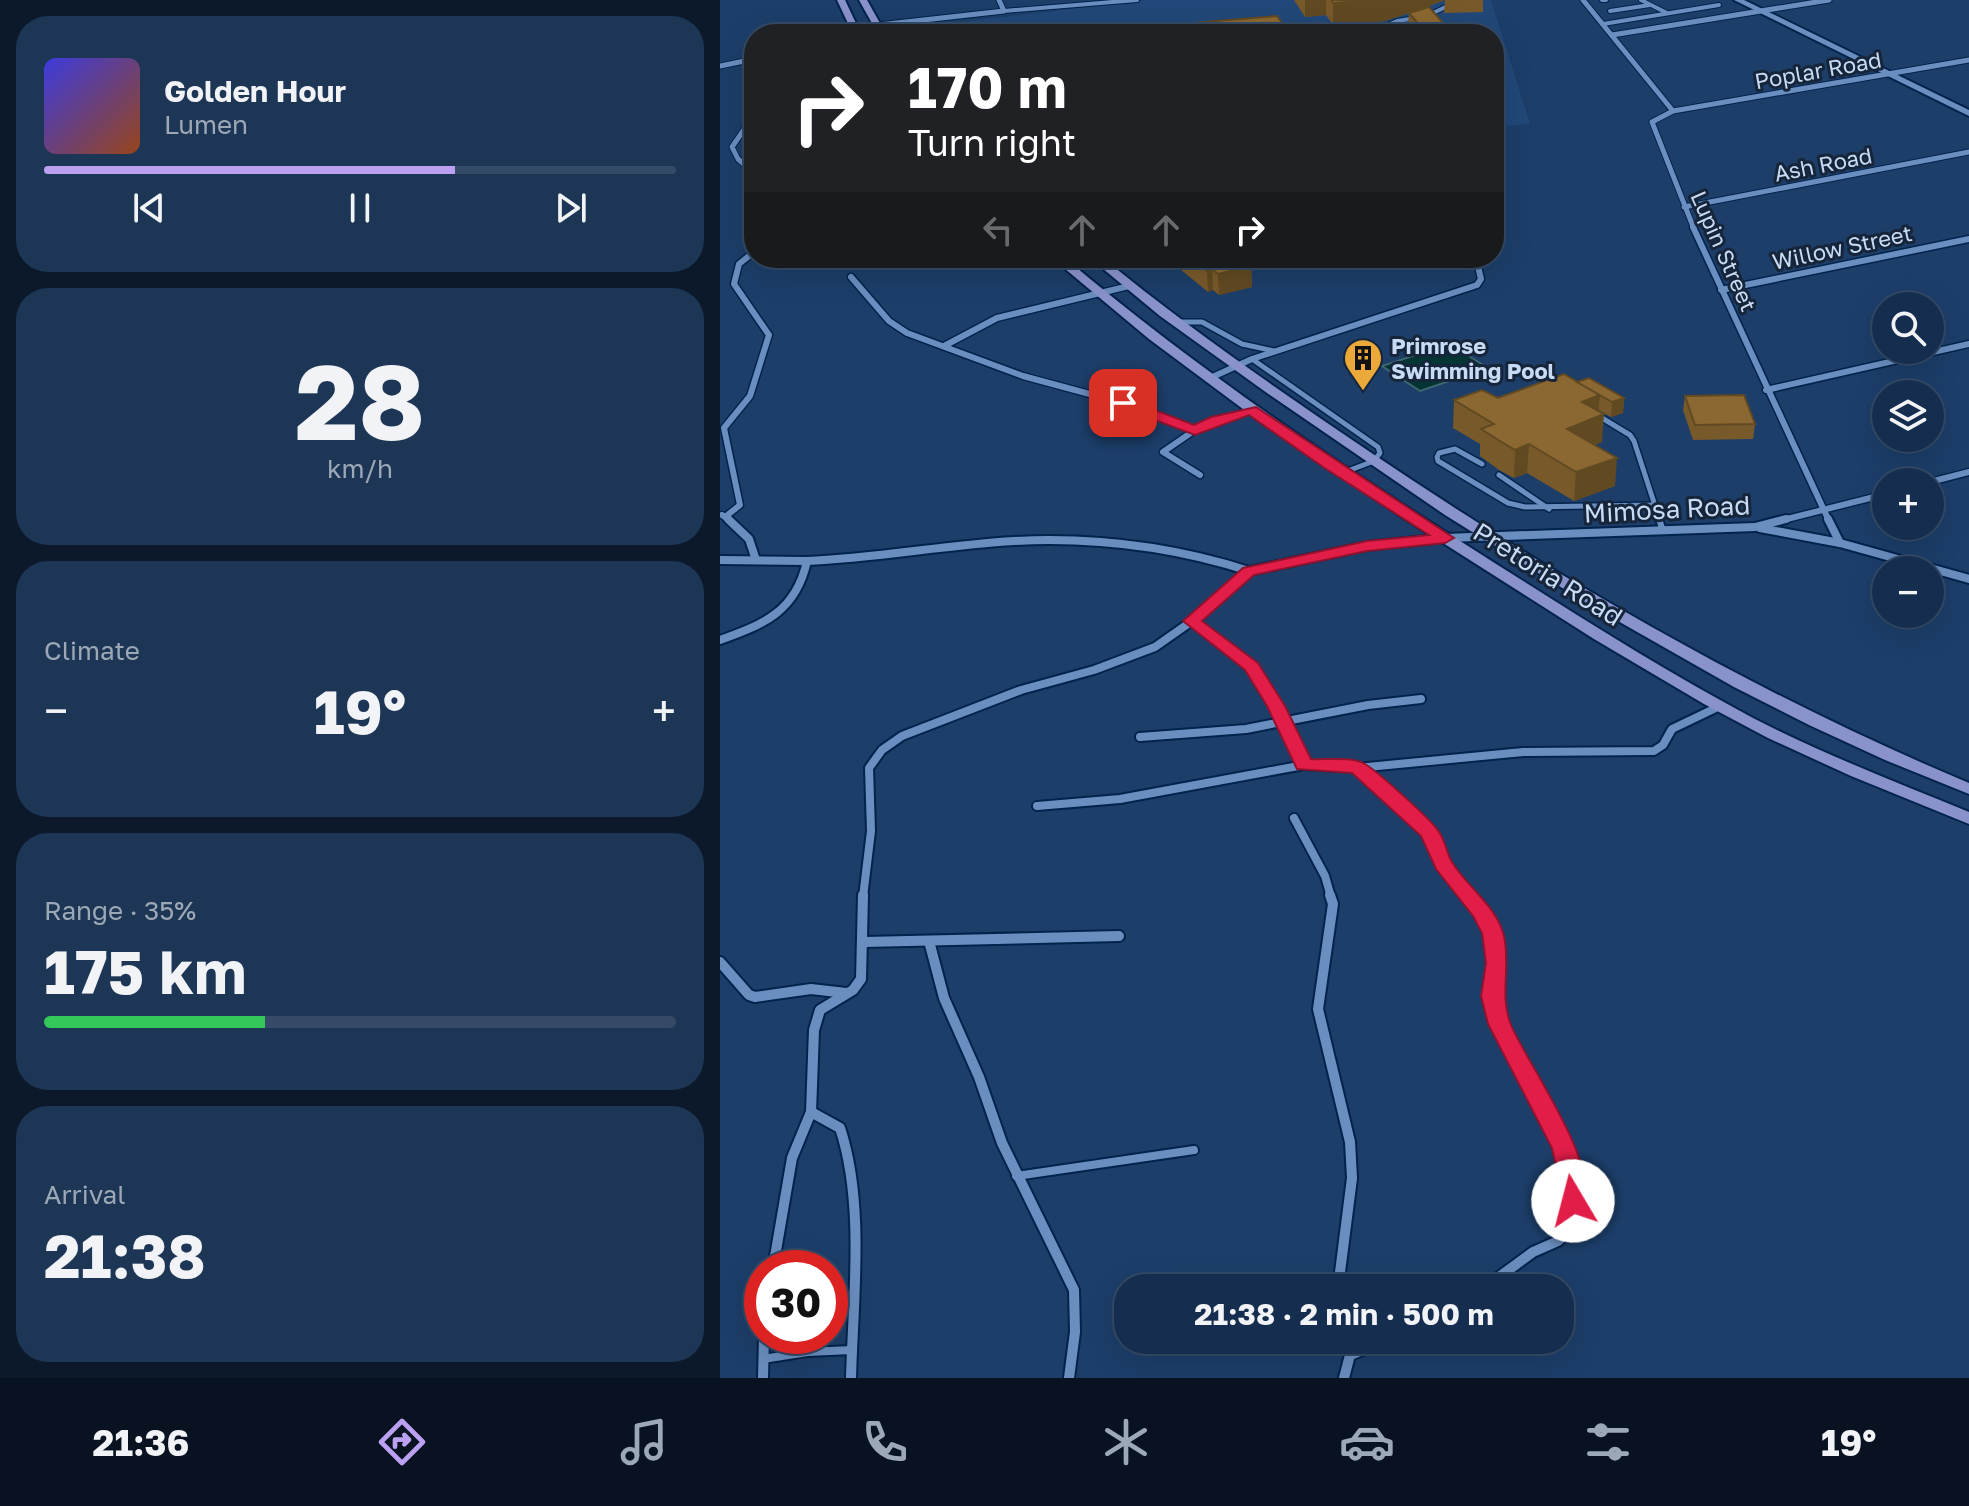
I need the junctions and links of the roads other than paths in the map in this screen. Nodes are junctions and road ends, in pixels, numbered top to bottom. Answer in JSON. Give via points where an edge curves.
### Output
{"nodes":[{"id":1,"x":841,"y":0,"type":"edge"},
{"id":2,"x":863,"y":0,"type":"edge"},
{"id":3,"x":999,"y":0,"type":"edge"},
{"id":4,"x":1137,"y":0,"type":"edge"},
{"id":5,"x":1460,"y":0,"type":"edge"},
{"id":6,"x":1583,"y":0,"type":"edge"},
{"id":7,"x":1641,"y":0,"type":"edge"},
{"id":8,"x":1738,"y":0,"type":"edge"},
{"id":9,"x":1829,"y":0,"type":"edge"},
{"id":10,"x":1650,"y":5,"type":"junction"},
{"id":11,"x":1719,"y":5,"type":"dead end"},
{"id":12,"x":1004,"y":11,"type":"junction"},
{"id":13,"x":1610,"y":11,"type":"dead end"},
{"id":14,"x":1759,"y":11,"type":"junction"},
{"id":15,"x":1667,"y":13,"type":"junction"},
{"id":16,"x":852,"y":24,"type":"edge"},
{"id":17,"x":875,"y":24,"type":"joint"},
{"id":18,"x":1390,"y":24,"type":"edge"},
{"id":19,"x":1603,"y":24,"type":"junction"},
{"id":20,"x":1612,"y":35,"type":"junction"},
{"id":21,"x":744,"y":60,"type":"edge"},
{"id":22,"x":1969,"y":60,"type":"edge"},
{"id":23,"x":720,"y":66,"type":"edge"},
{"id":24,"x":1887,"y":74,"type":"junction"},
{"id":25,"x":1673,"y":111,"type":"junction"},
{"id":26,"x":1969,"y":113,"type":"edge"},
{"id":27,"x":744,"y":127,"type":"edge"},
{"id":28,"x":1969,"y":152,"type":"edge"},
{"id":29,"x":744,"y":164,"type":"edge"},
{"id":30,"x":1684,"y":207,"type":"junction"},
{"id":31,"x":1969,"y":239,"type":"edge"},
{"id":32,"x":744,"y":260,"type":"edge"},
{"id":33,"x":1069,"y":268,"type":"edge"},
{"id":34,"x":1108,"y":268,"type":"edge"},
{"id":35,"x":1478,"y":268,"type":"edge"},
{"id":36,"x":851,"y":277,"type":"dead end"},
{"id":37,"x":1129,"y":286,"type":"junction"},
{"id":38,"x":1721,"y":290,"type":"junction"},
{"id":39,"x":1099,"y":293,"type":"junction"},
{"id":40,"x":1177,"y":322,"type":"junction"},
{"id":41,"x":1969,"y":344,"type":"edge"},
{"id":42,"x":944,"y":346,"type":"junction"},
{"id":43,"x":1275,"y":351,"type":"junction"},
{"id":44,"x":1252,"y":359,"type":"junction"},
{"id":45,"x":1234,"y":367,"type":"junction"},
{"id":46,"x":1208,"y":379,"type":"junction"},
{"id":47,"x":1766,"y":390,"type":"junction"},
{"id":48,"x":1251,"y":410,"type":"junction"},
{"id":49,"x":1591,"y":412,"type":"edge"},
{"id":50,"x":1195,"y":430,"type":"junction"},
{"id":51,"x":1374,"y":461,"type":"junction"},
{"id":52,"x":1482,"y":464,"type":"dead end"},
{"id":53,"x":1969,"y":472,"type":"edge"},
{"id":54,"x":1342,"y":473,"type":"junction"},
{"id":55,"x":1200,"y":475,"type":"dead end"},
{"id":56,"x":1499,"y":475,"type":"dead end"},
{"id":57,"x":1944,"y":478,"type":"edge"},
{"id":58,"x":1872,"y":497,"type":"edge"},
{"id":59,"x":1655,"y":505,"type":"junction"},
{"id":60,"x":1549,"y":509,"type":"junction"},
{"id":61,"x":1824,"y":509,"type":"junction"},
{"id":62,"x":722,"y":516,"type":"edge"},
{"id":63,"x":1755,"y":527,"type":"junction"},
{"id":64,"x":1663,"y":531,"type":"junction"},
{"id":65,"x":1487,"y":537,"type":"junction"},
{"id":66,"x":1445,"y":538,"type":"junction"},
{"id":67,"x":1840,"y":543,"type":"junction"},
{"id":68,"x":720,"y":560,"type":"edge"},
{"id":69,"x":756,"y":560,"type":"junction"},
{"id":70,"x":807,"y":561,"type":"junction"},
{"id":71,"x":1249,"y":571,"type":"junction"},
{"id":72,"x":1969,"y":579,"type":"edge"},
{"id":73,"x":1192,"y":621,"type":"junction"},
{"id":74,"x":720,"y":640,"type":"edge"},
{"id":75,"x":1421,"y":699,"type":"dead end"},
{"id":76,"x":1720,"y":706,"type":"junction"},
{"id":77,"x":1285,"y":724,"type":"junction"},
{"id":78,"x":1140,"y":737,"type":"dead end"},
{"id":79,"x":1885,"y":753,"type":"junction"},
{"id":80,"x":1304,"y":765,"type":"junction"},
{"id":81,"x":1357,"y":768,"type":"junction"},
{"id":82,"x":1867,"y":775,"type":"junction"},
{"id":83,"x":1969,"y":789,"type":"edge"},
{"id":84,"x":1037,"y":806,"type":"dead end"},
{"id":85,"x":1294,"y":818,"type":"dead end"},
{"id":86,"x":1969,"y":818,"type":"edge"},
{"id":87,"x":1119,"y":936,"type":"dead end"},
{"id":88,"x":929,"y":941,"type":"junction"},
{"id":89,"x":864,"y":942,"type":"junction"},
{"id":90,"x":720,"y":962,"type":"edge"},
{"id":91,"x":847,"y":993,"type":"junction"},
{"id":92,"x":811,"y":1112,"type":"junction"},
{"id":93,"x":1194,"y":1150,"type":"dead end"},
{"id":94,"x":1016,"y":1176,"type":"junction"},
{"id":95,"x":776,"y":1250,"type":"edge"},
{"id":96,"x":1340,"y":1274,"type":"edge"},
{"id":97,"x":1503,"y":1274,"type":"edge"},
{"id":98,"x":852,"y":1350,"type":"junction"},
{"id":99,"x":763,"y":1354,"type":"edge"},
{"id":100,"x":1350,"y":1355,"type":"edge"},
{"id":101,"x":763,"y":1359,"type":"junction"},
{"id":102,"x":763,"y":1378,"type":"edge"},
{"id":103,"x":851,"y":1378,"type":"edge"},
{"id":104,"x":1069,"y":1378,"type":"edge"},
{"id":105,"x":1344,"y":1378,"type":"edge"}],
"edges":[{"from":1,"to":16,"type":"main road"},
{"from":2,"to":17,"type":"main road"},
{"from":3,"to":12,"type":"street"},
{"from":4,"to":12,"type":"lane"},
{"from":5,"to":18,"type":"lane","via":[[1434,14]]},
{"from":6,"to":19,"type":"street"},
{"from":7,"to":10,"type":"lane"},
{"from":8,"to":14,"type":"street"},
{"from":9,"to":14,"type":"street"},
{"from":10,"to":13,"type":"lane"},
{"from":10,"to":15,"type":"lane"},
{"from":11,"to":15,"type":"lane"},
{"from":12,"to":17,"type":"street"},
{"from":14,"to":20,"type":"street"},
{"from":14,"to":24,"type":"street"},
{"from":15,"to":19,"type":"lane"},
{"from":19,"to":20,"type":"street"},
{"from":20,"to":25,"type":"street"},
{"from":21,"to":23,"type":"street"},
{"from":22,"to":24,"type":"street","name":"Poplar Road"},
{"from":24,"to":25,"type":"street","name":"Poplar Road"},
{"from":24,"to":26,"type":"street"},
{"from":25,"to":30,"type":"street","name":"Lupin Street","via":[[1653,125]]},
{"from":27,"to":29,"type":"street","via":[[732,147]]},
{"from":28,"to":30,"type":"street","name":"Ash Road"},
{"from":30,"to":38,"type":"street","name":"Lupin Street"},
{"from":31,"to":38,"type":"street","name":"Willow Street"},
{"from":32,"to":62,"type":"street","via":[[734,284],[769,335],[750,396],[724,428],[740,505]]},
{"from":33,"to":39,"type":"main road","name":"Pretoria Road"},
{"from":34,"to":37,"type":"main road","name":"Pretoria Road"},
{"from":35,"to":43,"type":"street","via":[[1477,285]]},
{"from":36,"to":42,"type":"street","via":[[896,328]]},
{"from":37,"to":39,"type":"street"},
{"from":37,"to":40,"type":"main road","name":"Pretoria Road"},
{"from":38,"to":47,"type":"street","name":"Lupin Street"},
{"from":39,"to":42,"type":"street","via":[[997,318]]},
{"from":39,"to":46,"type":"main road","name":"Pretoria Road"},
{"from":40,"to":43,"type":"lane","via":[[1202,322],[1242,344]]},
{"from":40,"to":45,"type":"main road","name":"Pretoria Road"},
{"from":41,"to":47,"type":"street"},
{"from":42,"to":50,"type":"street"},
{"from":43,"to":44,"type":"street"},
{"from":44,"to":45,"type":"street"},
{"from":44,"to":51,"type":"lane","via":[[1371,440],[1380,453]]},
{"from":45,"to":46,"type":"street"},
{"from":45,"to":51,"type":"main road","name":"Pretoria Road"},
{"from":46,"to":48,"type":"main road","name":"Pretoria Road"},
{"from":47,"to":61,"type":"street","name":"Lupin Street"},
{"from":48,"to":50,"type":"street"},
{"from":48,"to":54,"type":"main road","name":"Pretoria Road"},
{"from":49,"to":59,"type":"lane","via":[[1630,435]]},
{"from":50,"to":55,"type":"street","via":[[1163,451]]},
{"from":51,"to":54,"type":"lane"},
{"from":51,"to":65,"type":"main road","name":"Pretoria Road"},
{"from":52,"to":60,"type":"lane","via":[[1455,449],[1437,457],[1508,503]]},
{"from":53,"to":57,"type":"street"},
{"from":54,"to":66,"type":"main road","name":"Pretoria Road"},
{"from":56,"to":60,"type":"lane"},
{"from":58,"to":61,"type":"street","name":"Mimosa Road"},
{"from":59,"to":60,"type":"lane"},
{"from":59,"to":64,"type":"lane"},
{"from":61,"to":63,"type":"street","name":"Mimosa Road"},
{"from":61,"to":67,"type":"street","name":"Lupin Street"},
{"from":62,"to":69,"type":"street","via":[[748,537]]},
{"from":63,"to":64,"type":"street","name":"Mimosa Road"},
{"from":63,"to":67,"type":"street"},
{"from":64,"to":65,"type":"street","name":"Mimosa Road"},
{"from":65,"to":66,"type":"street","name":"Mimosa Road"},
{"from":65,"to":79,"type":"main road","name":"Pretoria Road","via":[[1696,661]]},
{"from":66,"to":71,"type":"street","name":"Mimosa Road","via":[[1367,546]]},
{"from":66,"to":76,"type":"main road","name":"Pretoria Road"},
{"from":67,"to":72,"type":"street"},
{"from":68,"to":69,"type":"street"},
{"from":69,"to":70,"type":"street"},
{"from":70,"to":71,"type":"street","via":[[1041,540],[1204,557]]},
{"from":70,"to":74,"type":"street","via":[[790,604],[758,627]]},
{"from":71,"to":73,"type":"street"},
{"from":73,"to":77,"type":"street","via":[[1252,667]]},
{"from":73,"to":89,"type":"street","via":[[1155,647],[967,710],[902,736],[882,750],[869,768]]},
{"from":75,"to":77,"type":"street"},
{"from":76,"to":81,"type":"street","via":[[1672,729],[1657,750],[1523,752]]},
{"from":76,"to":82,"type":"main road","name":"Pretoria Road"},
{"from":77,"to":78,"type":"street"},
{"from":77,"to":80,"type":"street"},
{"from":79,"to":82,"type":"main road"},
{"from":79,"to":83,"type":"main road","name":"Pretoria Road"},
{"from":80,"to":81,"type":"street"},
{"from":80,"to":84,"type":"street","via":[[1120,799]]},
{"from":81,"to":97,"type":"street","via":[[1430,833],[1443,864],[1493,933],[1497,963],[1492,996],[1500,1024],[1564,1148],[1573,1217],[1569,1230]]},
{"from":82,"to":86,"type":"main road","name":"Pretoria Road"},
{"from":85,"to":96,"type":"street","via":[[1325,876],[1333,904],[1318,1009],[1350,1142],[1352,1178]]},
{"from":87,"to":88,"type":"street"},
{"from":88,"to":89,"type":"street"},
{"from":88,"to":94,"type":"street","via":[[944,998]]},
{"from":89,"to":91,"type":"street","via":[[861,979]]},
{"from":90,"to":91,"type":"street","via":[[755,997],[811,989]]},
{"from":91,"to":92,"type":"street","via":[[816,1017]]},
{"from":92,"to":95,"type":"street","via":[[792,1158]]},
{"from":92,"to":98,"type":"street","via":[[840,1128],[849,1154]]},
{"from":93,"to":94,"type":"lane"},
{"from":94,"to":104,"type":"street","via":[[1074,1290]]},
{"from":98,"to":101,"type":"lane"},
{"from":98,"to":103,"type":"street"},
{"from":99,"to":101,"type":"street"},
{"from":100,"to":105,"type":"street"},
{"from":101,"to":102,"type":"street"}]}
